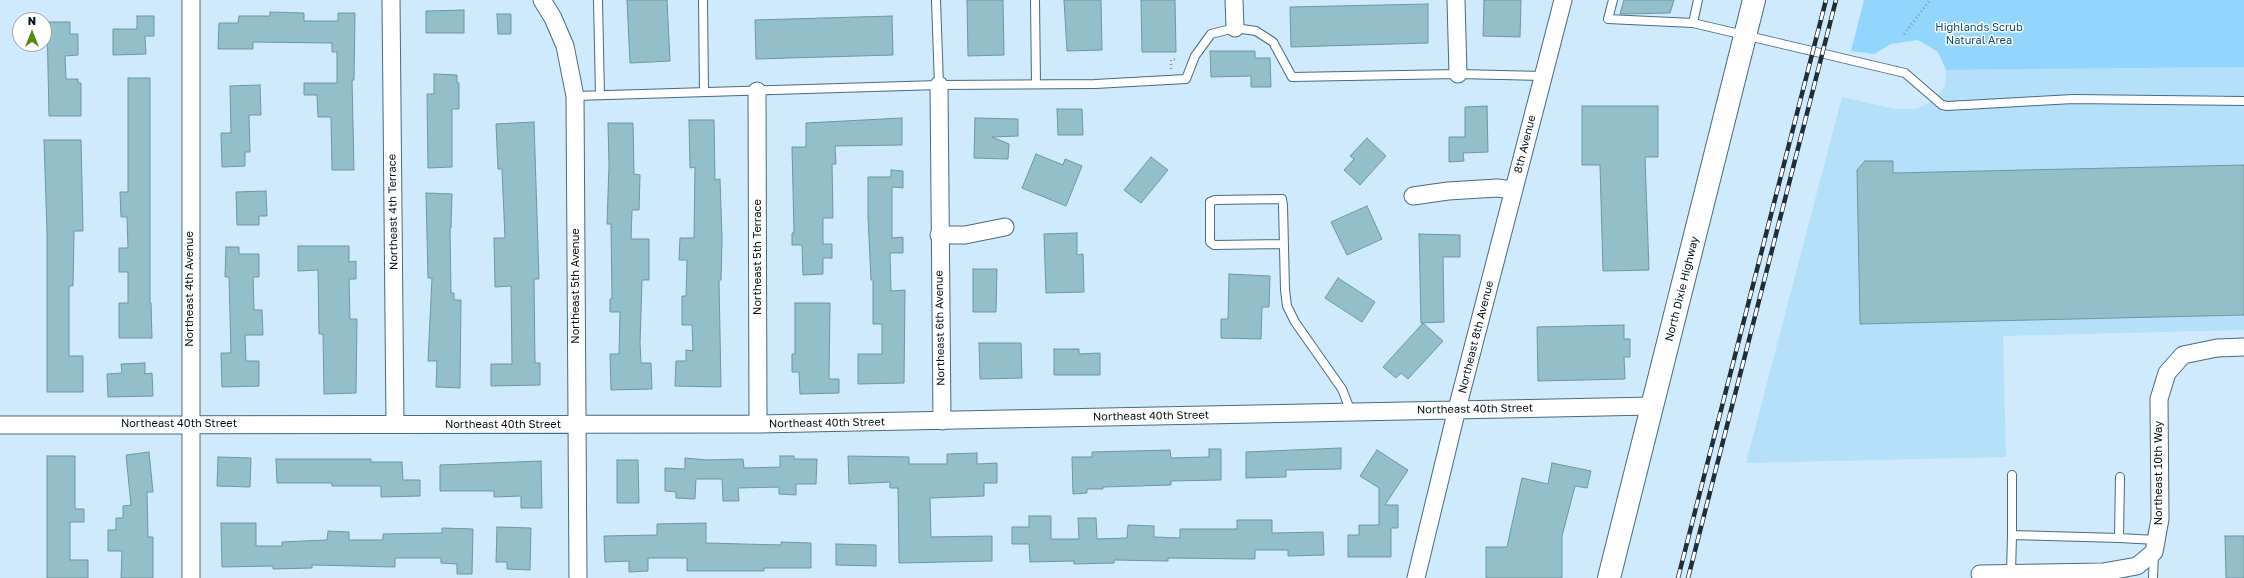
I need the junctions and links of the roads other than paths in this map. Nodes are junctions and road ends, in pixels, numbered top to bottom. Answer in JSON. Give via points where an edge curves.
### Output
{"nodes":[{"id":1,"x":191,"y":0,"type":"edge"},
{"id":2,"x":391,"y":0,"type":"edge"},
{"id":3,"x":542,"y":0,"type":"edge"},
{"id":4,"x":598,"y":0,"type":"edge"},
{"id":5,"x":703,"y":0,"type":"edge"},
{"id":6,"x":936,"y":0,"type":"edge"},
{"id":7,"x":1035,"y":0,"type":"edge"},
{"id":8,"x":1234,"y":0,"type":"edge"},
{"id":9,"x":1456,"y":0,"type":"edge"},
{"id":10,"x":1563,"y":0,"type":"edge"},
{"id":11,"x":1613,"y":0,"type":"edge"},
{"id":12,"x":1698,"y":0,"type":"edge"},
{"id":13,"x":1754,"y":0,"type":"edge"},
{"id":14,"x":1693,"y":23,"type":"junction"},
{"id":15,"x":1235,"y":28,"type":"junction"},
{"id":16,"x":1746,"y":35,"type":"junction"},
{"id":17,"x":1458,"y":74,"type":"junction"},
{"id":18,"x":1543,"y":76,"type":"junction"},
{"id":19,"x":1036,"y":84,"type":"junction"},
{"id":20,"x":939,"y":86,"type":"junction"},
{"id":21,"x":757,"y":90,"type":"junction"},
{"id":22,"x":704,"y":92,"type":"junction"},
{"id":23,"x":600,"y":95,"type":"junction"},
{"id":24,"x":575,"y":96,"type":"junction"},
{"id":25,"x":2244,"y":101,"type":"edge"},
{"id":26,"x":1514,"y":190,"type":"junction"},
{"id":27,"x":1413,"y":196,"type":"dead end"},
{"id":28,"x":1005,"y":227,"type":"dead end"},
{"id":29,"x":939,"y":235,"type":"junction"},
{"id":30,"x":1284,"y":244,"type":"junction"},
{"id":31,"x":2244,"y":347,"type":"edge"},
{"id":32,"x":1653,"y":406,"type":"junction"},
{"id":33,"x":1457,"y":409,"type":"junction"},
{"id":34,"x":1351,"y":412,"type":"junction"},
{"id":35,"x":942,"y":421,"type":"junction"},
{"id":36,"x":395,"y":423,"type":"junction"},
{"id":37,"x":190,"y":424,"type":"junction"},
{"id":38,"x":758,"y":424,"type":"junction"},
{"id":39,"x":0,"y":425,"type":"edge"},
{"id":40,"x":577,"y":425,"type":"junction"},
{"id":41,"x":2012,"y":475,"type":"dead end"},
{"id":42,"x":2120,"y":477,"type":"dead end"},
{"id":43,"x":2012,"y":535,"type":"junction"},
{"id":44,"x":2119,"y":538,"type":"junction"},
{"id":45,"x":2155,"y":546,"type":"junction"},
{"id":46,"x":2011,"y":573,"type":"junction"},
{"id":47,"x":1980,"y":574,"type":"dead end"},
{"id":48,"x":191,"y":578,"type":"edge"},
{"id":49,"x":578,"y":578,"type":"edge"},
{"id":50,"x":1416,"y":578,"type":"edge"},
{"id":51,"x":1609,"y":578,"type":"edge"},
{"id":52,"x":2153,"y":578,"type":"edge"}],
"edges":[{"from":1,"to":37,"type":"street","name":"Northeast 4th Avenue"},
{"from":2,"to":36,"type":"street","name":"Northeast 4th Terrace"},
{"from":3,"to":24,"type":"street","name":"Northeast 5th Avenue","via":[[565,46]]},
{"from":4,"to":23,"type":"lane"},
{"from":5,"to":22,"type":"lane"},
{"from":6,"to":20,"type":"lane"},
{"from":7,"to":19,"type":"lane"},
{"from":8,"to":15,"type":"street"},
{"from":9,"to":17,"type":"street"},
{"from":10,"to":18,"type":"street","name":"8th Avenue"},
{"from":11,"to":14,"type":"lane","via":[[1608,19]]},
{"from":12,"to":14,"type":"lane"},
{"from":13,"to":16,"type":"main road","name":"North Dixie Highway"},
{"from":14,"to":16,"type":"lane"},
{"from":15,"to":17,"type":"lane","via":[[1256,32],[1273,42],[1292,77]]},
{"from":15,"to":19,"type":"lane","via":[[1211,34],[1195,56],[1186,79]]},
{"from":16,"to":25,"type":"lane","via":[[1905,73],[1942,105],[1947,106],[2073,99]]},
{"from":16,"to":32,"type":"main road","name":"North Dixie Highway"},
{"from":17,"to":18,"type":"lane"},
{"from":18,"to":26,"type":"street","name":"8th Avenue"},
{"from":19,"to":20,"type":"lane"},
{"from":20,"to":21,"type":"lane"},
{"from":20,"to":29,"type":"street","name":"Northeast 6th Avenue"},
{"from":21,"to":22,"type":"lane"},
{"from":21,"to":38,"type":"street","name":"Northeast 5th Terrace"},
{"from":22,"to":23,"type":"lane"},
{"from":23,"to":24,"type":"lane"},
{"from":24,"to":40,"type":"street","name":"Northeast 5th Avenue"},
{"from":26,"to":27,"type":"street","via":[[1496,188]]},
{"from":26,"to":33,"type":"street","name":"Northeast 8th Avenue"},
{"from":28,"to":29,"type":"street","via":[[964,235]]},
{"from":29,"to":35,"type":"street","name":"Northeast 6th Avenue"},
{"from":30,"to":30,"type":"lane","via":[[1282,199],[1210,202],[1210,242],[1214,245]]},
{"from":30,"to":34,"type":"lane","via":[[1287,306],[1295,322],[1342,389]]},
{"from":31,"to":45,"type":"street","name":"Northeast 10th Way","via":[[2216,348],[2183,355],[2167,373],[2159,400],[2160,519]]},
{"from":32,"to":33,"type":"street","name":"Northeast 40th Street"},
{"from":32,"to":51,"type":"main road","name":"North Dixie Highway"},
{"from":33,"to":34,"type":"street","name":"Northeast 40th Street"},
{"from":33,"to":50,"type":"street","name":"Northeast 8th Avenue"},
{"from":34,"to":35,"type":"street","name":"Northeast 40th Street"},
{"from":35,"to":38,"type":"street","name":"Northeast 40th Street"},
{"from":36,"to":37,"type":"street","name":"Northeast 40th Street"},
{"from":36,"to":40,"type":"street","name":"Northeast 40th Street","via":[[426,426]]},
{"from":37,"to":39,"type":"street","name":"Northeast 40th Street"},
{"from":37,"to":48,"type":"street","name":"Northeast 4th Avenue"},
{"from":38,"to":40,"type":"street","name":"Northeast 40th Street"},
{"from":40,"to":49,"type":"street","name":"Northeast 5th Avenue"},
{"from":41,"to":43,"type":"lane"},
{"from":42,"to":44,"type":"lane"},
{"from":43,"to":44,"type":"lane"},
{"from":43,"to":46,"type":"lane"},
{"from":44,"to":45,"type":"lane"},
{"from":45,"to":46,"type":"street","via":[[2137,566],[2103,572]]},
{"from":45,"to":52,"type":"lane"},
{"from":46,"to":47,"type":"street"}]}
